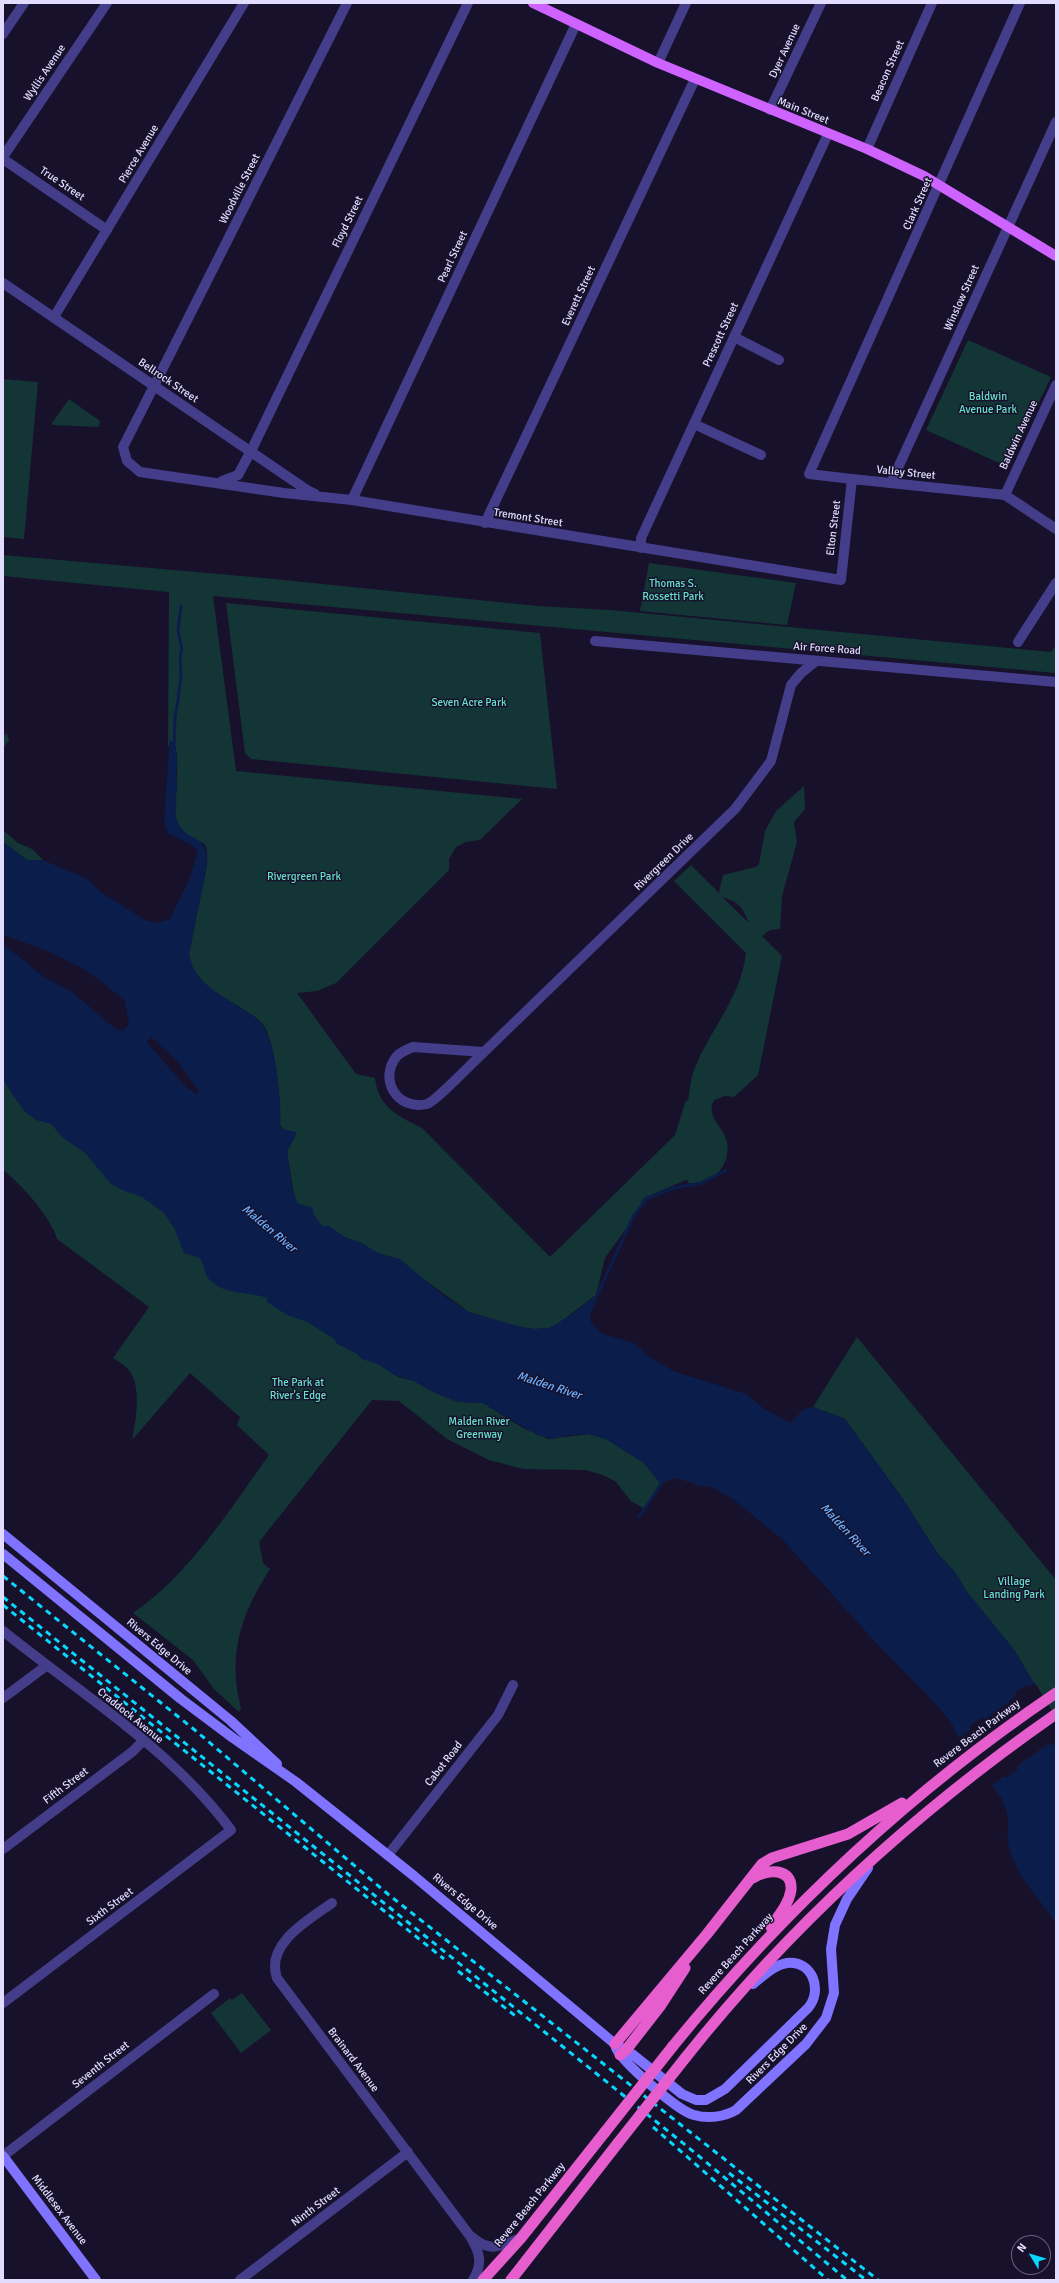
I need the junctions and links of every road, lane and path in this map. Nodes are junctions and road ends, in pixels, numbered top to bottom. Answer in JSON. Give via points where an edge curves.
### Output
{"nodes":[{"id":1,"x":24,"y":3,"type":"edge"},
{"id":2,"x":107,"y":3,"type":"edge"},
{"id":3,"x":244,"y":3,"type":"edge"},
{"id":4,"x":347,"y":3,"type":"edge"},
{"id":5,"x":468,"y":3,"type":"edge"},
{"id":6,"x":533,"y":3,"type":"edge"},
{"id":7,"x":686,"y":3,"type":"edge"},
{"id":8,"x":821,"y":3,"type":"edge"},
{"id":9,"x":932,"y":3,"type":"edge"},
{"id":10,"x":1020,"y":3,"type":"edge"},
{"id":11,"x":576,"y":24,"type":"junction"},
{"id":12,"x":3,"y":34,"type":"edge"},
{"id":13,"x":658,"y":63,"type":"junction"},
{"id":14,"x":695,"y":78,"type":"junction"},
{"id":15,"x":770,"y":110,"type":"junction"},
{"id":16,"x":1056,"y":122,"type":"edge"},
{"id":17,"x":828,"y":134,"type":"junction"},
{"id":18,"x":867,"y":149,"type":"junction"},
{"id":19,"x":3,"y":158,"type":"edge"},
{"id":20,"x":940,"y":184,"type":"junction"},
{"id":21,"x":1008,"y":226,"type":"junction"},
{"id":22,"x":107,"y":230,"type":"junction"},
{"id":23,"x":1056,"y":256,"type":"edge"},
{"id":24,"x":3,"y":283,"type":"edge"},
{"id":25,"x":54,"y":317,"type":"junction"},
{"id":26,"x":734,"y":338,"type":"junction"},
{"id":27,"x":779,"y":360,"type":"dead end"},
{"id":28,"x":1056,"y":385,"type":"edge"},
{"id":29,"x":154,"y":386,"type":"junction"},
{"id":30,"x":835,"y":413,"type":"joint"},
{"id":31,"x":694,"y":424,"type":"junction"},
{"id":32,"x":251,"y":451,"type":"junction"},
{"id":33,"x":761,"y":455,"type":"dead end"},
{"id":34,"x":852,"y":479,"type":"junction"},
{"id":35,"x":212,"y":481,"type":"junction"},
{"id":36,"x":891,"y":483,"type":"junction"},
{"id":37,"x":1005,"y":495,"type":"junction"},
{"id":38,"x":321,"y":496,"type":"junction"},
{"id":39,"x":352,"y":500,"type":"junction"},
{"id":40,"x":485,"y":523,"type":"junction"},
{"id":41,"x":1056,"y":529,"type":"edge"},
{"id":42,"x":641,"y":548,"type":"junction"},
{"id":43,"x":841,"y":580,"type":"joint"},
{"id":44,"x":1056,"y":583,"type":"edge"},
{"id":45,"x":595,"y":641,"type":"dead end"},
{"id":46,"x":1018,"y":642,"type":"dead end"},
{"id":47,"x":816,"y":661,"type":"junction"},
{"id":48,"x":1056,"y":682,"type":"edge"},
{"id":49,"x":484,"y":1052,"type":"junction"},
{"id":50,"x":3,"y":1534,"type":"edge"},
{"id":51,"x":3,"y":1554,"type":"edge"},
{"id":52,"x":3,"y":1631,"type":"edge"},
{"id":53,"x":46,"y":1666,"type":"junction"},
{"id":54,"x":513,"y":1685,"type":"dead end"},
{"id":55,"x":1056,"y":1692,"type":"edge"},
{"id":56,"x":3,"y":1698,"type":"edge"},
{"id":57,"x":1056,"y":1714,"type":"edge"},
{"id":58,"x":143,"y":1741,"type":"junction"},
{"id":59,"x":944,"y":1775,"type":"junction"},
{"id":60,"x":296,"y":1782,"type":"junction"},
{"id":61,"x":232,"y":1830,"type":"joint"},
{"id":62,"x":900,"y":1834,"type":"junction"},
{"id":63,"x":3,"y":1849,"type":"edge"},
{"id":64,"x":388,"y":1855,"type":"junction"},
{"id":65,"x":744,"y":1887,"type":"junction"},
{"id":66,"x":332,"y":1903,"type":"dead end"},
{"id":67,"x":707,"y":1934,"type":"junction"},
{"id":68,"x":750,"y":1957,"type":"junction"},
{"id":69,"x":214,"y":1994,"type":"dead end"},
{"id":70,"x":3,"y":2003,"type":"edge"},
{"id":71,"x":720,"y":2016,"type":"junction"},
{"id":72,"x":615,"y":2044,"type":"junction"},
{"id":73,"x":623,"y":2052,"type":"junction"},
{"id":74,"x":408,"y":2152,"type":"junction"},
{"id":75,"x":3,"y":2156,"type":"edge"},
{"id":76,"x":521,"y":2238,"type":"junction"},
{"id":77,"x":479,"y":2246,"type":"junction"},
{"id":78,"x":96,"y":2280,"type":"edge"},
{"id":79,"x":240,"y":2280,"type":"edge"},
{"id":80,"x":473,"y":2280,"type":"edge"},
{"id":81,"x":483,"y":2280,"type":"edge"},
{"id":82,"x":511,"y":2280,"type":"edge"}],
"edges":[{"from":1,"to":12,"type":"street"},
{"from":2,"to":19,"type":"street","name":"Wyllis Avenue"},
{"from":3,"to":22,"type":"street","name":"Pierce Avenue"},
{"from":4,"to":29,"type":"street","name":"Woodville Street"},
{"from":5,"to":32,"type":"street","name":"Floyd Street"},
{"from":6,"to":11,"type":"main road","name":"Main Street"},
{"from":7,"to":13,"type":"street"},
{"from":8,"to":15,"type":"street","name":"Dyer Avenue"},
{"from":9,"to":18,"type":"street","name":"Beacon Street"},
{"from":10,"to":20,"type":"street","name":"Clark Street"},
{"from":11,"to":13,"type":"main road","name":"Main Street"},
{"from":11,"to":39,"type":"street","name":"Pearl Street"},
{"from":13,"to":14,"type":"main road","name":"Main Street"},
{"from":14,"to":15,"type":"main road","name":"Main Street"},
{"from":14,"to":40,"type":"street","name":"Everett Street"},
{"from":15,"to":17,"type":"main road","name":"Main Street"},
{"from":16,"to":21,"type":"street","name":"Winslow Street"},
{"from":17,"to":18,"type":"main road","name":"Main Street"},
{"from":17,"to":26,"type":"street","name":"Prescott Street"},
{"from":18,"to":20,"type":"main road","name":"Main Street"},
{"from":19,"to":22,"type":"street","name":"True Street"},
{"from":20,"to":21,"type":"main road","name":"Main Street"},
{"from":20,"to":30,"type":"street","name":"Clark Street"},
{"from":21,"to":23,"type":"main road","name":"Main Street"},
{"from":21,"to":36,"type":"street","name":"Winslow Street"},
{"from":22,"to":25,"type":"street","name":"Pierce Avenue"},
{"from":24,"to":25,"type":"street","name":"Bellrock Street"},
{"from":25,"to":29,"type":"street","name":"Bellrock Street"},
{"from":26,"to":27,"type":"street"},
{"from":26,"to":31,"type":"street","name":"Prescott Street"},
{"from":28,"to":37,"type":"street","name":"Baldwin Avenue"},
{"from":29,"to":32,"type":"street","name":"Bellrock Street"},
{"from":29,"to":35,"type":"street","name":"Tremont Street","via":[[126,438],[124,456],[132,467],[140,472]]},
{"from":30,"to":34,"type":"street","name":"Valley Street","via":[[809,474]]},
{"from":31,"to":33,"type":"street"},
{"from":31,"to":42,"type":"street","name":"Prescott Street","via":[[641,538]]},
{"from":32,"to":35,"type":"street","name":"Tremont Street","via":[[238,475],[227,480]]},
{"from":32,"to":38,"type":"street","name":"Bellrock Street","via":[[307,490]]},
{"from":34,"to":36,"type":"street","name":"Valley Street"},
{"from":34,"to":43,"type":"street","name":"Elton Street"},
{"from":35,"to":38,"type":"street","name":"Tremont Street"},
{"from":36,"to":37,"type":"street","name":"Valley Street"},
{"from":37,"to":41,"type":"street","name":"Valley Street"},
{"from":38,"to":39,"type":"street","name":"Tremont Street"},
{"from":39,"to":40,"type":"street","name":"Tremont Street"},
{"from":40,"to":42,"type":"street","name":"Tremont Street"},
{"from":42,"to":43,"type":"street","name":"Tremont Street"},
{"from":44,"to":46,"type":"street"},
{"from":45,"to":47,"type":"street","name":"Air Force Road"},
{"from":47,"to":48,"type":"street","name":"Air Force Road"},
{"from":47,"to":49,"type":"street","name":"Rivergreen Drive","via":[[801,672],[791,685],[771,761],[735,809]]},
{"from":49,"to":49,"type":"street","name":"Rivergreen Drive","via":[[413,1047],[398,1054],[389,1070],[390,1087],[406,1103],[428,1104]]},
{"from":50,"to":60,"type":"main road","name":"Rivers Edge Drive","via":[[236,1726]]},
{"from":51,"to":60,"type":"main road","name":"Rivers Edge Drive","via":[[212,1723]]},
{"from":52,"to":53,"type":"street","name":"Craddock Avenue"},
{"from":53,"to":56,"type":"street"},
{"from":53,"to":58,"type":"street","name":"Craddock Avenue"},
{"from":54,"to":64,"type":"street","name":"Cabot Road","via":[[498,1715]]},
{"from":55,"to":59,"type":"highway","name":"Revere Beach Parkway"},
{"from":57,"to":62,"type":"highway","via":[[954,1789]]},
{"from":58,"to":61,"type":"street","name":"Craddock Avenue","via":[[202,1793]]},
{"from":58,"to":63,"type":"street","name":"Fifth Street"},
{"from":59,"to":65,"type":"highway","via":[[878,1818],[848,1834],[767,1861]]},
{"from":59,"to":68,"type":"highway","name":"Revere Beach Parkway","via":[[853,1853]]},
{"from":60,"to":64,"type":"main road","name":"Rivers Edge Drive"},
{"from":61,"to":70,"type":"street","name":"Sixth Street"},
{"from":62,"to":71,"type":"highway","via":[[810,1918]]},
{"from":62,"to":73,"type":"main road","name":"Rivers Edge Drive","via":[[862,1876],[838,1915],[832,1943],[834,1993],[824,2023],[744,2104],[732,2112],[721,2115],[704,2116],[690,2113],[631,2067]]},
{"from":64,"to":72,"type":"main road","name":"Rivers Edge Drive"},
{"from":65,"to":67,"type":"highway"},
{"from":65,"to":68,"type":"highway","via":[[757,1875],[771,1871],[786,1876],[791,1886],[782,1910]]},
{"from":66,"to":74,"type":"street","name":"Brainard Avenue","via":[[285,1940],[277,1958],[276,1975]]},
{"from":67,"to":72,"type":"highway"},
{"from":67,"to":73,"type":"highway","via":[[662,2005]]},
{"from":68,"to":76,"type":"highway","name":"Revere Beach Parkway","bridge":true,"via":[[673,2046]]},
{"from":69,"to":75,"type":"street","name":"Seventh Street"},
{"from":71,"to":73,"type":"main road","name":"Rivers Edge Drive","via":[[753,1984],[778,1966],[788,1963],[800,1965],[810,1972],[815,1981],[814,1997],[808,2008],[726,2089],[710,2099],[696,2100],[685,2096]]},
{"from":71,"to":82,"type":"highway","bridge":true},
{"from":72,"to":73,"type":"main road","name":"Rivers Edge Drive"},
{"from":74,"to":77,"type":"street","name":"Brainard Avenue"},
{"from":74,"to":79,"type":"street","name":"Ninth Street"},
{"from":75,"to":78,"type":"main road","name":"Middlesex Avenue"},
{"from":76,"to":77,"type":"street","via":[[499,2247]]},
{"from":76,"to":81,"type":"highway","name":"Revere Beach Parkway"},
{"from":77,"to":80,"type":"street","via":[[480,2265]]}]}
